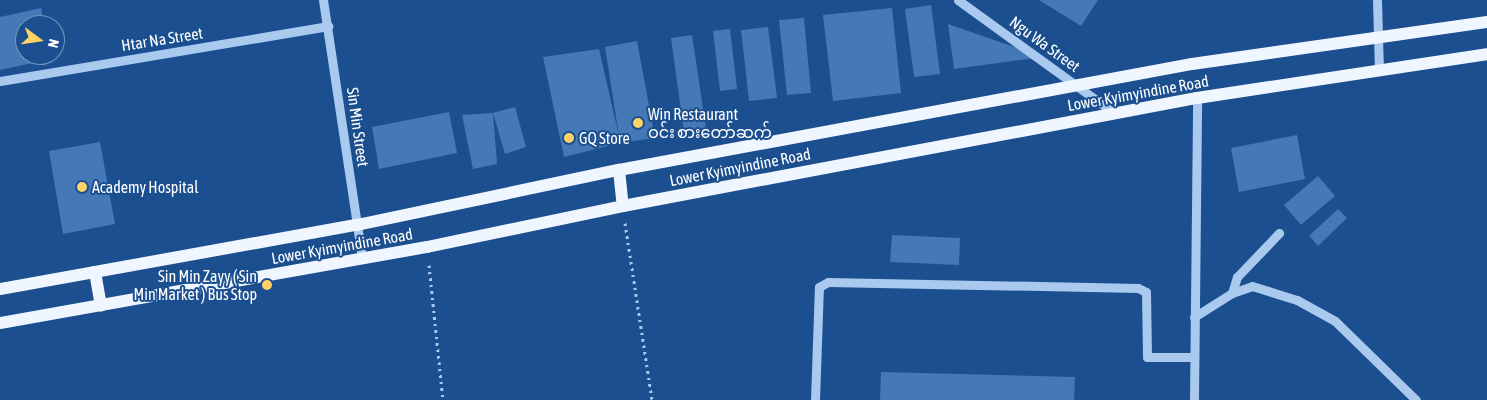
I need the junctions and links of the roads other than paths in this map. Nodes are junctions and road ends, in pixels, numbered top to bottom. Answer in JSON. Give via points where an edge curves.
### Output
{"nodes":[{"id":1,"x":323,"y":0,"type":"edge"},
{"id":2,"x":958,"y":0,"type":"edge"},
{"id":3,"x":1377,"y":0,"type":"edge"},
{"id":4,"x":1487,"y":22,"type":"edge"},
{"id":5,"x":328,"y":26,"type":"junction"},
{"id":6,"x":1378,"y":38,"type":"junction"},
{"id":7,"x":1487,"y":54,"type":"edge"},
{"id":8,"x":1379,"y":71,"type":"junction"},
{"id":9,"x":0,"y":81,"type":"edge"},
{"id":10,"x":1077,"y":86,"type":"junction"},
{"id":11,"x":1197,"y":98,"type":"junction"},
{"id":12,"x":1114,"y":113,"type":"junction"},
{"id":13,"x":620,"y":170,"type":"junction"},
{"id":14,"x":623,"y":206,"type":"junction"},
{"id":15,"x":357,"y":225,"type":"junction"},
{"id":16,"x":1279,"y":233,"type":"dead end"},
{"id":17,"x":362,"y":259,"type":"junction"},
{"id":18,"x":95,"y":272,"type":"junction"},
{"id":19,"x":0,"y":289,"type":"edge"},
{"id":20,"x":1232,"y":293,"type":"junction"},
{"id":21,"x":101,"y":305,"type":"junction"},
{"id":22,"x":1194,"y":317,"type":"junction"},
{"id":23,"x":0,"y":323,"type":"edge"},
{"id":24,"x":1194,"y":357,"type":"junction"},
{"id":25,"x":815,"y":400,"type":"edge"},
{"id":26,"x":1194,"y":400,"type":"edge"},
{"id":27,"x":1416,"y":400,"type":"edge"}],
"edges":[{"from":1,"to":5,"type":"street","name":"Sin Min Street"},
{"from":2,"to":10,"type":"street","name":"Ngu Wa Street"},
{"from":3,"to":6,"type":"street"},
{"from":4,"to":6,"type":"main road","name":"Lower Kyimyindine Road"},
{"from":5,"to":9,"type":"street","name":"Htar Na Street"},
{"from":5,"to":15,"type":"street","name":"Sin Min Street"},
{"from":6,"to":8,"type":"street"},
{"from":6,"to":10,"type":"main road","name":"Lower Kyimyindine Road","via":[[1192,64]]},
{"from":7,"to":8,"type":"main road","name":"Lower Kyimyindine Road"},
{"from":8,"to":11,"type":"main road","name":"Lower Kyimyindine Road"},
{"from":10,"to":12,"type":"street","name":"Ngu Wa Street"},
{"from":10,"to":13,"type":"main road","name":"Lower Kyimyindine Road"},
{"from":11,"to":12,"type":"main road","name":"Lower Kyimyindine Road"},
{"from":11,"to":22,"type":"street"},
{"from":12,"to":14,"type":"main road","name":"Lower Kyimyindine Road"},
{"from":13,"to":14,"type":"main road"},
{"from":13,"to":15,"type":"main road","name":"Lower Kyimyindine Road"},
{"from":14,"to":17,"type":"main road","name":"Lower Kyimyindine Road"},
{"from":15,"to":17,"type":"street","name":"Sin Min Street"},
{"from":15,"to":18,"type":"main road","name":"Lower Kyimyindine Road"},
{"from":16,"to":20,"type":"street","via":[[1237,277]]},
{"from":17,"to":21,"type":"main road","name":"Lower Kyimyindine Road"},
{"from":18,"to":19,"type":"main road","name":"Lower Kyimyindine Road"},
{"from":18,"to":21,"type":"main road"},
{"from":20,"to":22,"type":"street"},
{"from":20,"to":27,"type":"street","via":[[1252,286],[1297,300],[1336,321]]},
{"from":21,"to":23,"type":"main road","name":"Lower Kyimyindine Road"},
{"from":22,"to":24,"type":"street"},
{"from":24,"to":25,"type":"street","via":[[1146,357],[1146,292],[1138,288],[828,282],[818,287]]},
{"from":24,"to":26,"type":"street"}]}
